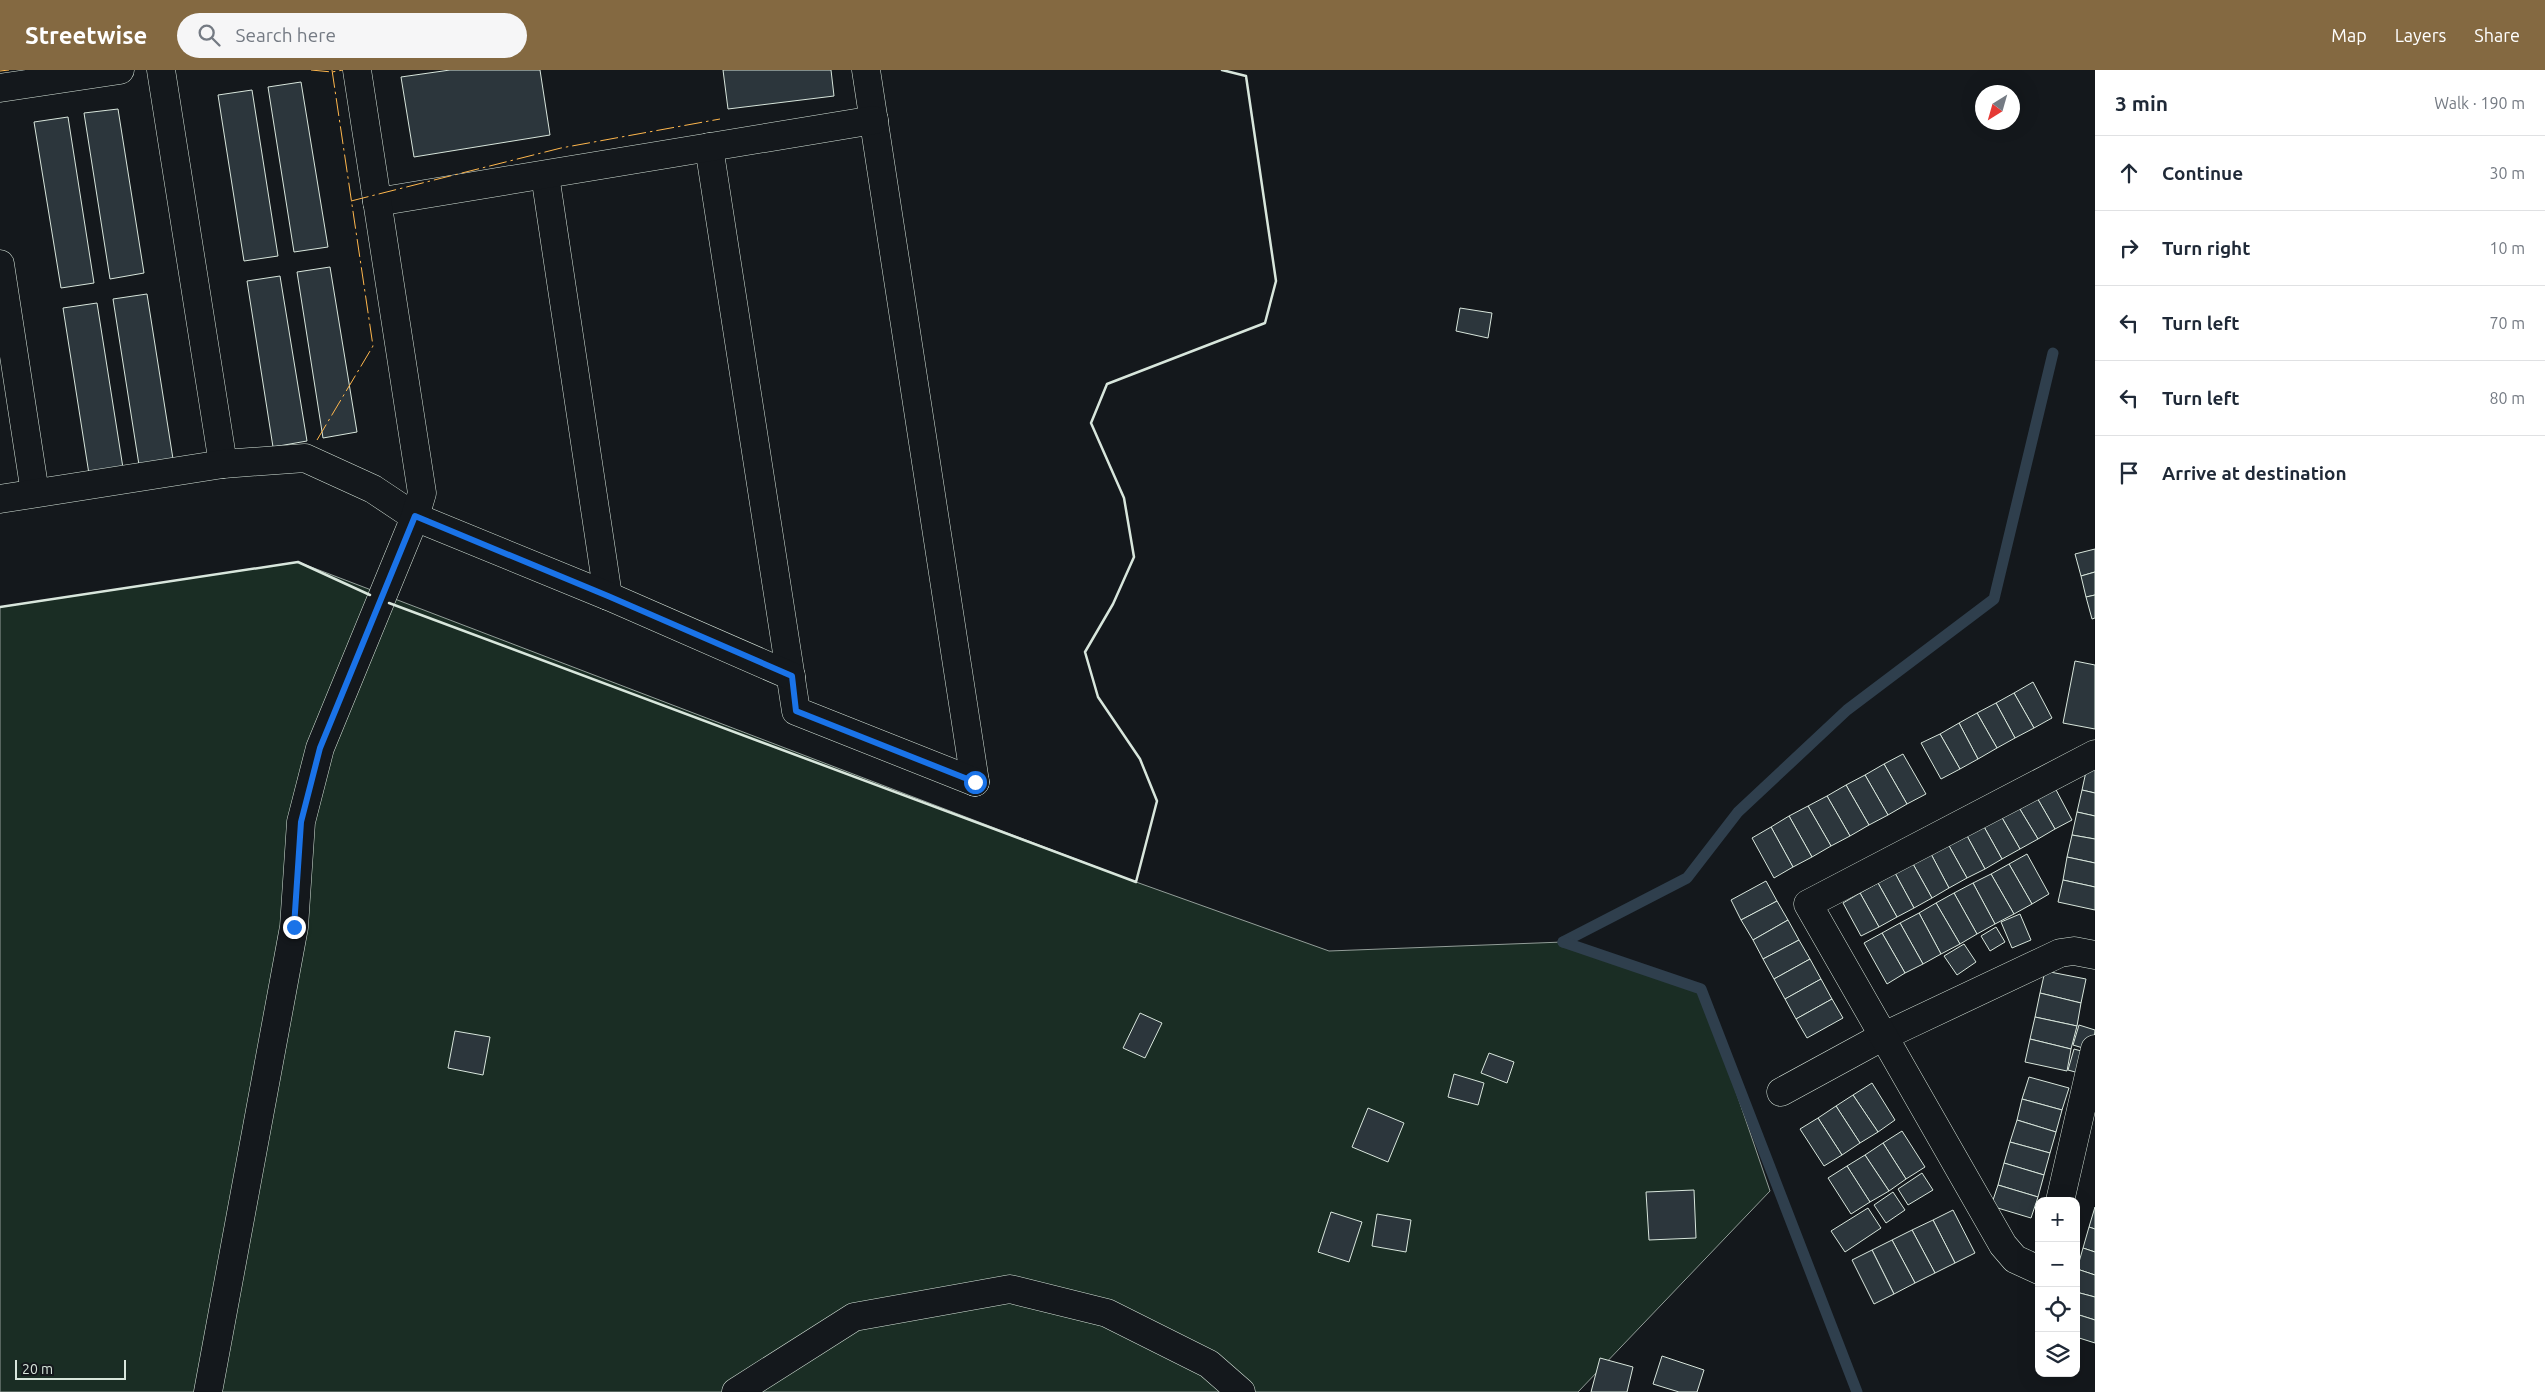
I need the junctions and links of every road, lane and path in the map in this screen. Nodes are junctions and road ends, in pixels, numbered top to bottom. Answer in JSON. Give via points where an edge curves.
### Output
{"nodes":[{"id":1,"x":120,"y":70,"type":"edge"},
{"id":2,"x":161,"y":70,"type":"edge"},
{"id":3,"x":357,"y":70,"type":"edge"},
{"id":4,"x":866,"y":70,"type":"edge"},
{"id":5,"x":0,"y":88,"type":"edge"},
{"id":6,"x":874,"y":120,"type":"junction"},
{"id":7,"x":709,"y":147,"type":"junction"},
{"id":8,"x":545,"y":175,"type":"junction"},
{"id":9,"x":378,"y":202,"type":"junction"},
{"id":10,"x":0,"y":264,"type":"edge"},
{"id":11,"x":223,"y":464,"type":"junction"},
{"id":12,"x":35,"y":494,"type":"junction"},
{"id":13,"x":0,"y":499,"type":"edge"},
{"id":14,"x":415,"y":516,"type":"junction"},
{"id":15,"x":608,"y":596,"type":"junction"},
{"id":16,"x":792,"y":676,"type":"junction"},
{"id":17,"x":2095,"y":754,"type":"edge"},
{"id":18,"x":2095,"y":955,"type":"edge"},
{"id":19,"x":1882,"y":1037,"type":"junction"},
{"id":20,"x":2095,"y":1049,"type":"edge"},
{"id":21,"x":1781,"y":1092,"type":"dead end"},
{"id":22,"x":2061,"y":1197,"type":"edge"},
{"id":23,"x":2035,"y":1268,"type":"edge"},
{"id":24,"x":208,"y":1392,"type":"edge"},
{"id":25,"x":736,"y":1392,"type":"edge"},
{"id":26,"x":1240,"y":1392,"type":"edge"}],
"edges":[{"from":1,"to":5,"type":"street"},
{"from":2,"to":11,"type":"street"},
{"from":3,"to":9,"type":"street"},
{"from":4,"to":6,"type":"street"},
{"from":6,"to":7,"type":"street"},
{"from":6,"to":16,"type":"street","via":[[975,782],[796,711]]},
{"from":7,"to":8,"type":"street"},
{"from":7,"to":16,"type":"street"},
{"from":8,"to":9,"type":"street"},
{"from":8,"to":15,"type":"street"},
{"from":9,"to":14,"type":"street","via":[[422,493]]},
{"from":10,"to":12,"type":"street"},
{"from":11,"to":12,"type":"street"},
{"from":11,"to":14,"type":"street","via":[[305,458],[373,489]]},
{"from":12,"to":13,"type":"street"},
{"from":14,"to":15,"type":"street"},
{"from":14,"to":24,"type":"street","via":[[320,748],[301,822],[294,927]]},
{"from":15,"to":16,"type":"street"},
{"from":17,"to":19,"type":"street","via":[[1808,904]]},
{"from":18,"to":19,"type":"street","via":[[2074,950],[2060,953]]},
{"from":19,"to":21,"type":"street"},
{"from":19,"to":23,"type":"street","via":[[2003,1245],[2015,1259]]},
{"from":20,"to":22,"type":"street"},
{"from":25,"to":26,"type":"street","via":[[854,1317],[1010,1289],[1107,1313],[1209,1364]]}]}
